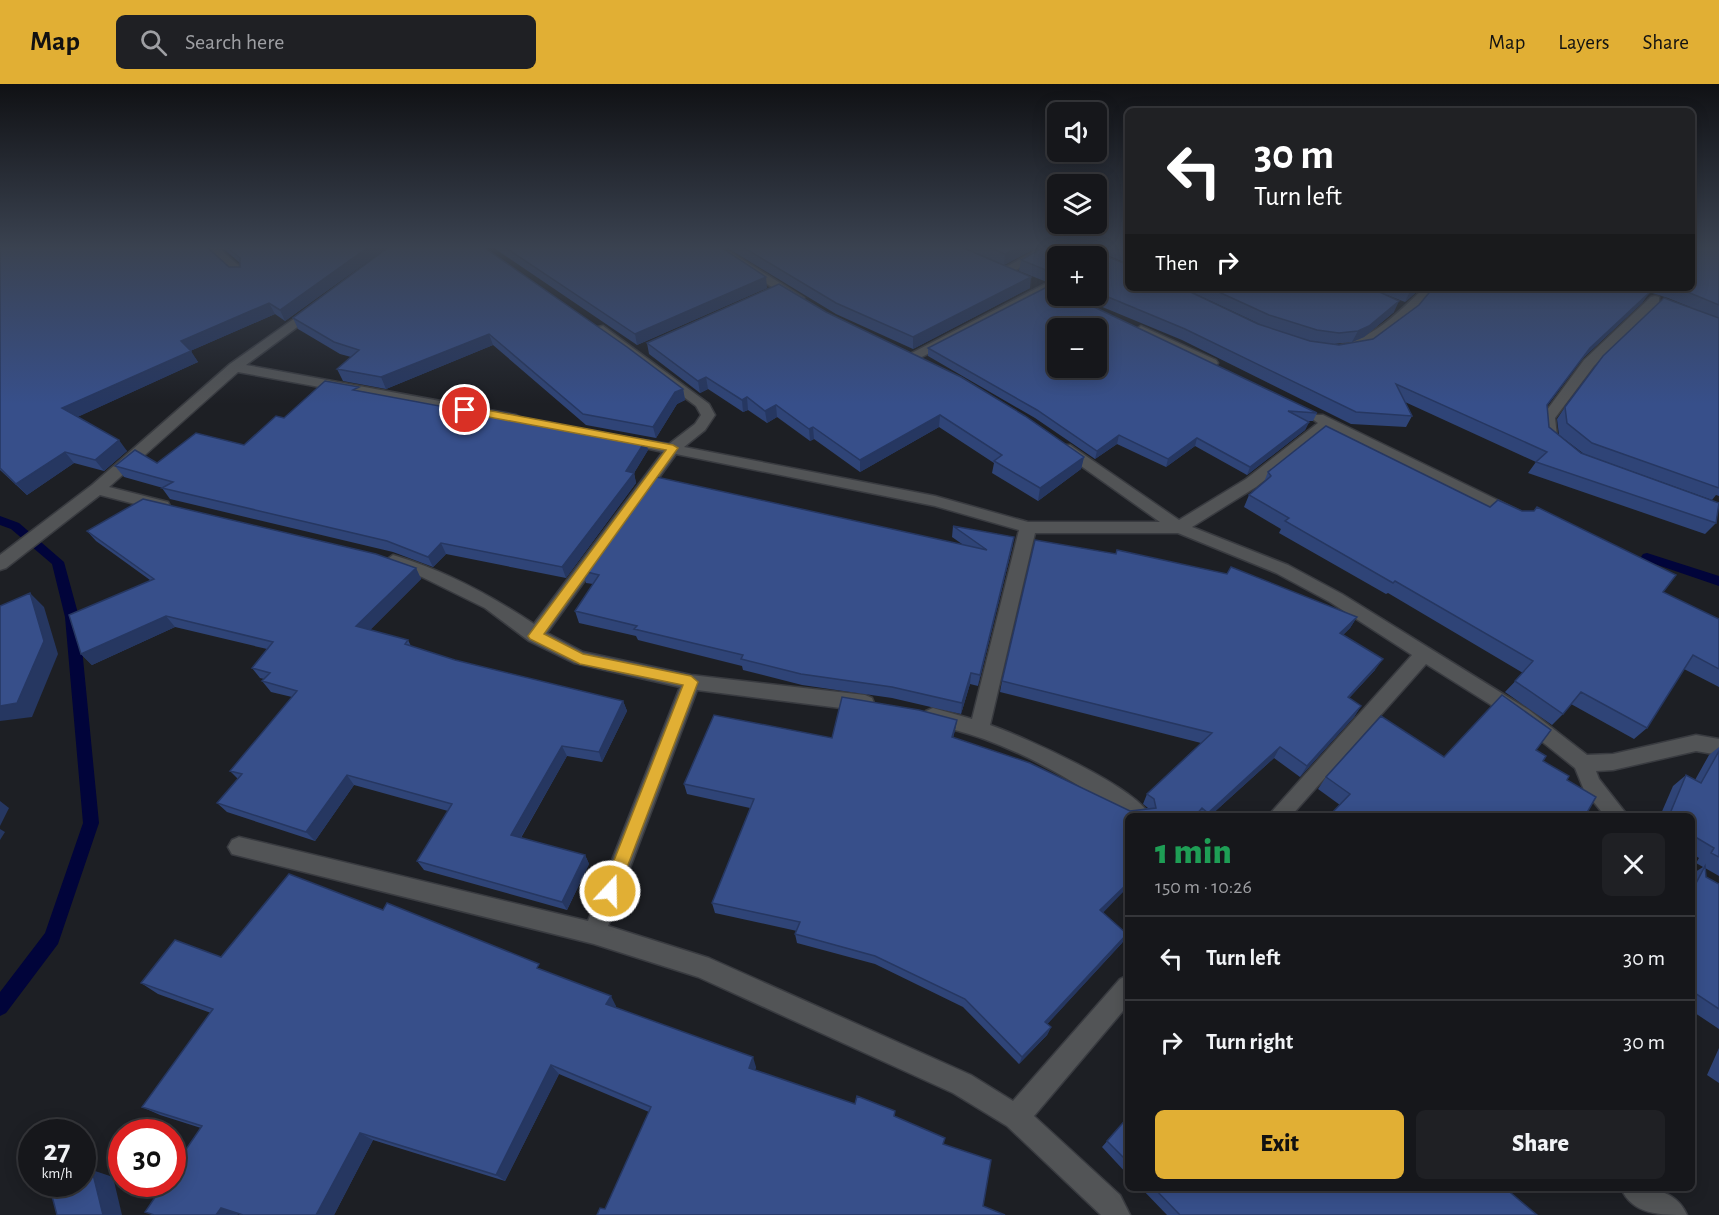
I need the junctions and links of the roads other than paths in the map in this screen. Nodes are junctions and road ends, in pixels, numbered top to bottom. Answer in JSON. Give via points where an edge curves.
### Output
{"nodes":[{"id":1,"x":795,"y":299,"type":"edge"},
{"id":2,"x":1024,"y":299,"type":"edge"},
{"id":3,"x":1415,"y":299,"type":"edge"},
{"id":4,"x":1650,"y":299,"type":"edge"},
{"id":5,"x":321,"y":303,"type":"edge"},
{"id":6,"x":811,"y":306,"type":"edge"},
{"id":7,"x":587,"y":319,"type":"edge"},
{"id":8,"x":1124,"y":322,"type":"edge"},
{"id":9,"x":1334,"y":348,"type":"edge"},
{"id":10,"x":914,"y":356,"type":"edge"},
{"id":11,"x":235,"y":367,"type":"junction"},
{"id":12,"x":1226,"y":371,"type":"edge"},
{"id":13,"x":1307,"y":412,"type":"edge"},
{"id":14,"x":534,"y":422,"type":"edge"},
{"id":15,"x":1327,"y":423,"type":"junction"},
{"id":16,"x":604,"y":435,"type":"edge"},
{"id":17,"x":1049,"y":437,"type":"edge"},
{"id":18,"x":673,"y":448,"type":"junction"},
{"id":19,"x":1569,"y":452,"type":"edge"},
{"id":20,"x":97,"y":489,"type":"junction"},
{"id":21,"x":185,"y":511,"type":"edge"},
{"id":22,"x":1520,"y":517,"type":"edge"},
{"id":23,"x":1028,"y":527,"type":"junction"},
{"id":24,"x":1179,"y":528,"type":"junction"},
{"id":25,"x":374,"y":556,"type":"edge"},
{"id":26,"x":0,"y":564,"type":"edge"},
{"id":27,"x":535,"y":636,"type":"junction"},
{"id":28,"x":1425,"y":653,"type":"junction"},
{"id":29,"x":691,"y":682,"type":"junction"},
{"id":30,"x":887,"y":706,"type":"edge"},
{"id":31,"x":918,"y":713,"type":"edge"},
{"id":32,"x":979,"y":729,"type":"junction"},
{"id":33,"x":1719,"y":747,"type":"edge"},
{"id":34,"x":1583,"y":763,"type":"junction"},
{"id":35,"x":1136,"y":813,"type":"edge"},
{"id":36,"x":1281,"y":813,"type":"edge"},
{"id":37,"x":1615,"y":813,"type":"edge"},
{"id":38,"x":239,"y":847,"type":"dead end"},
{"id":39,"x":594,"y":933,"type":"junction"},
{"id":40,"x":1125,"y":990,"type":"edge"},
{"id":41,"x":1016,"y":1117,"type":"junction"},
{"id":42,"x":1638,"y":1191,"type":"edge"},
{"id":43,"x":1116,"y":1215,"type":"edge"},
{"id":44,"x":1673,"y":1215,"type":"edge"}],
"edges":[{"from":1,"to":6,"type":"street"},
{"from":2,"to":10,"type":"street"},
{"from":3,"to":9,"type":"street","via":[[1356,348]]},
{"from":4,"to":19,"type":"street","via":[[1660,303],[1589,363],[1548,418],[1550,438]]},
{"from":5,"to":11,"type":"street"},
{"from":7,"to":18,"type":"street","via":[[641,350],[702,404],[708,415],[700,427]]},
{"from":8,"to":12,"type":"street"},
{"from":11,"to":14,"type":"street"},
{"from":11,"to":20,"type":"street"},
{"from":13,"to":15,"type":"street"},
{"from":15,"to":22,"type":"street"},
{"from":15,"to":24,"type":"street","via":[[1251,483]]},
{"from":16,"to":18,"type":"street"},
{"from":17,"to":24,"type":"street"},
{"from":18,"to":23,"type":"street","via":[[935,501]]},
{"from":18,"to":27,"type":"street"},
{"from":20,"to":21,"type":"street"},
{"from":20,"to":26,"type":"street"},
{"from":23,"to":24,"type":"street"},
{"from":23,"to":32,"type":"street"},
{"from":24,"to":28,"type":"street","via":[[1282,569]]},
{"from":25,"to":27,"type":"street","via":[[428,573],[463,590],[491,604]]},
{"from":27,"to":29,"type":"street","via":[[580,658]]},
{"from":28,"to":34,"type":"street","via":[[1522,715]]},
{"from":28,"to":36,"type":"street"},
{"from":29,"to":30,"type":"street"},
{"from":29,"to":39,"type":"street"},
{"from":31,"to":32,"type":"street"},
{"from":32,"to":35,"type":"street","via":[[1077,773]]},
{"from":33,"to":34,"type":"street","via":[[1696,743],[1613,762]]},
{"from":34,"to":37,"type":"street","via":[[1591,784]]},
{"from":38,"to":39,"type":"street"},
{"from":39,"to":41,"type":"street","via":[[701,966],[962,1084]]},
{"from":40,"to":41,"type":"street"},
{"from":41,"to":43,"type":"street","via":[[1074,1169]]},
{"from":42,"to":44,"type":"street"}]}
